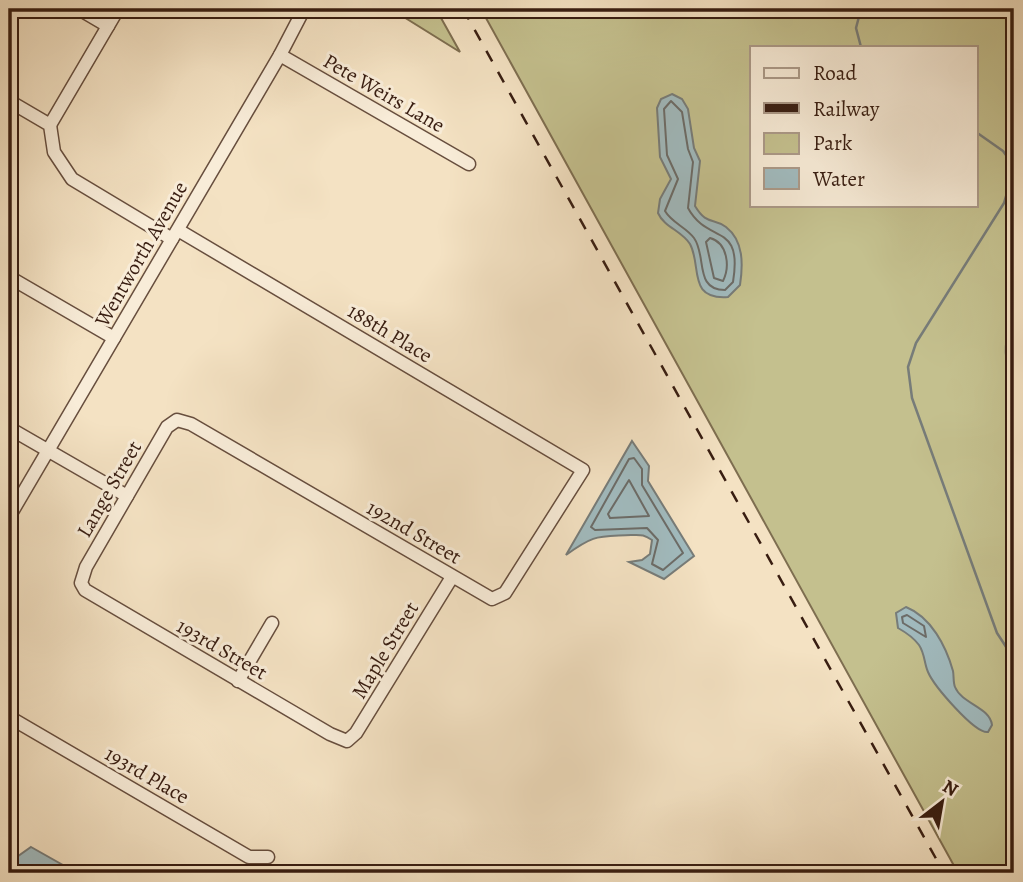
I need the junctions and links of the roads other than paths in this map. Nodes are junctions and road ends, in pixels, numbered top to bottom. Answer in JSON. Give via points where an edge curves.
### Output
{"nodes":[{"id":1,"x":79,"y":9,"type":"edge"},
{"id":2,"x":118,"y":9,"type":"edge"},
{"id":3,"x":299,"y":10,"type":"edge"},
{"id":4,"x":108,"y":26,"type":"junction"},
{"id":5,"x":280,"y":55,"type":"junction"},
{"id":6,"x":9,"y":101,"type":"edge"},
{"id":7,"x":50,"y":125,"type":"junction"},
{"id":8,"x":469,"y":164,"type":"dead end"},
{"id":9,"x":175,"y":234,"type":"junction"},
{"id":10,"x":9,"y":277,"type":"edge"},
{"id":11,"x":114,"y":338,"type":"junction"},
{"id":12,"x":177,"y":420,"type":"joint"},
{"id":13,"x":9,"y":428,"type":"edge"},
{"id":14,"x":48,"y":450,"type":"junction"},
{"id":15,"x":583,"y":470,"type":"joint"},
{"id":16,"x":127,"y":496,"type":"junction"},
{"id":17,"x":9,"y":517,"type":"edge"},
{"id":18,"x":452,"y":577,"type":"junction"},
{"id":19,"x":81,"y":583,"type":"joint"},
{"id":20,"x":272,"y":623,"type":"dead end"},
{"id":21,"x":238,"y":681,"type":"junction"},
{"id":22,"x":9,"y":717,"type":"edge"},
{"id":23,"x":347,"y":741,"type":"joint"},
{"id":24,"x":268,"y":857,"type":"dead end"}],
"edges":[{"from":1,"to":4,"type":"street"},
{"from":2,"to":4,"type":"street"},
{"from":3,"to":5,"type":"street","name":"Wentworth Avenue"},
{"from":4,"to":7,"type":"street"},
{"from":5,"to":8,"type":"street","name":"Pete Weirs Lane"},
{"from":5,"to":9,"type":"street","name":"Wentworth Avenue"},
{"from":6,"to":7,"type":"street"},
{"from":7,"to":9,"type":"street","name":"188th Place","via":[[54,152],[72,179]]},
{"from":9,"to":11,"type":"street","name":"Wentworth Avenue"},
{"from":9,"to":15,"type":"street","name":"188th Place"},
{"from":10,"to":11,"type":"street"},
{"from":11,"to":14,"type":"street","name":"Wentworth Avenue"},
{"from":12,"to":16,"type":"street","name":"Lange Street","via":[[167,427]]},
{"from":12,"to":18,"type":"street","name":"192nd Street"},
{"from":13,"to":14,"type":"street"},
{"from":14,"to":16,"type":"street"},
{"from":14,"to":17,"type":"street","name":"Wentworth Avenue"},
{"from":15,"to":18,"type":"street","name":"192nd Street","via":[[502,596],[487,597]]},
{"from":16,"to":19,"type":"street","name":"Lange Street"},
{"from":18,"to":23,"type":"street","name":"Maple Street"},
{"from":19,"to":21,"type":"street","name":"193rd Street","via":[[93,595]]},
{"from":20,"to":21,"type":"street"},
{"from":21,"to":23,"type":"street","name":"193rd Street"},
{"from":22,"to":24,"type":"street","name":"193rd Place","via":[[249,857]]}]}
